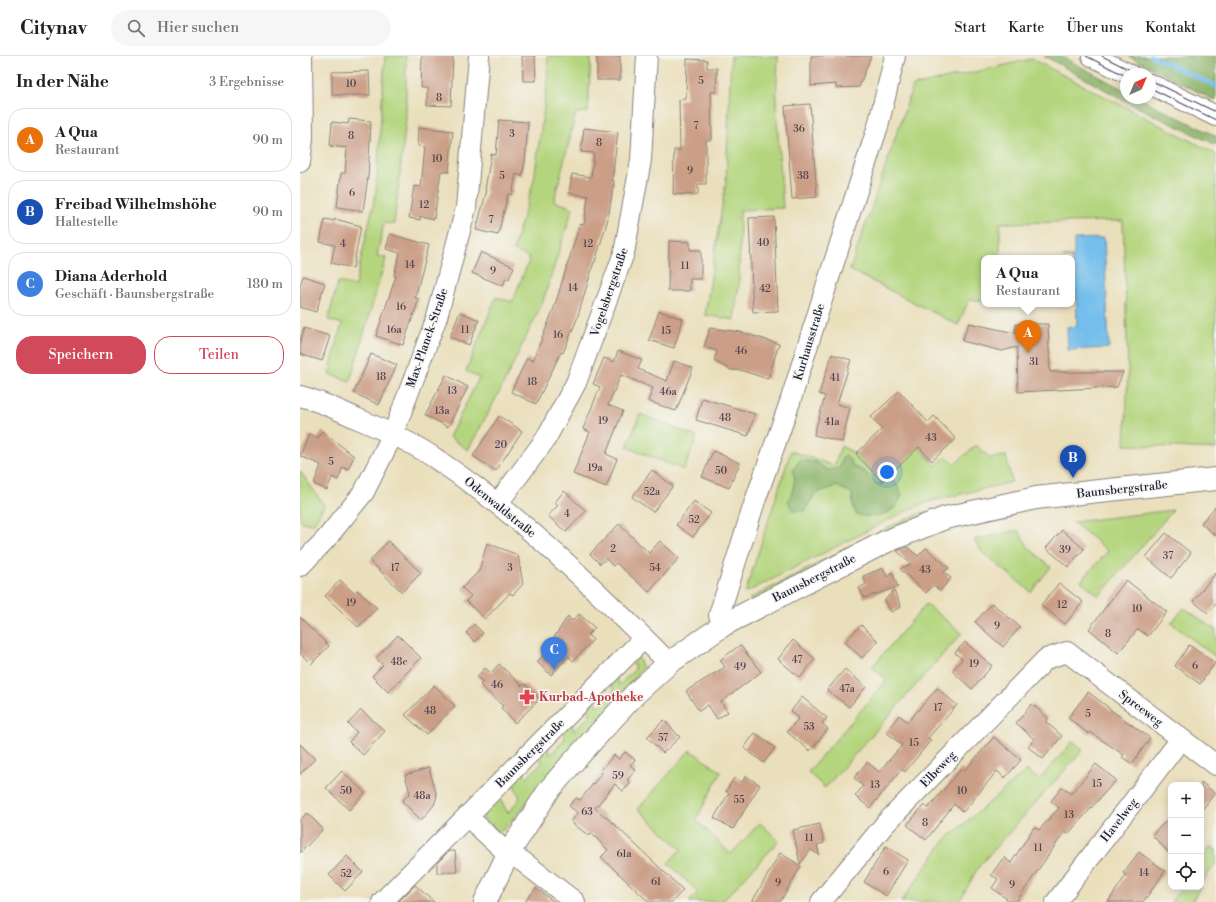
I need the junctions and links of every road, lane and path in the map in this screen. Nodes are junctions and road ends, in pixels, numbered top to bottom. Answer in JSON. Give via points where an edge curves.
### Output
{"nodes":[{"id":1,"x":302,"y":56,"type":"edge"},
{"id":2,"x":479,"y":56,"type":"edge"},
{"id":3,"x":648,"y":56,"type":"edge"},
{"id":4,"x":895,"y":56,"type":"edge"},
{"id":5,"x":1092,"y":56,"type":"edge"},
{"id":6,"x":1120,"y":70,"type":"edge"},
{"id":7,"x":1156,"y":87,"type":"edge"},
{"id":8,"x":1216,"y":116,"type":"edge"},
{"id":9,"x":300,"y":162,"type":"edge"},
{"id":10,"x":300,"y":396,"type":"edge"},
{"id":11,"x":394,"y":434,"type":"junction"},
{"id":12,"x":1216,"y":479,"type":"edge"},
{"id":13,"x":498,"y":503,"type":"junction"},
{"id":14,"x":300,"y":566,"type":"edge"},
{"id":15,"x":725,"y":624,"type":"junction"},
{"id":16,"x":644,"y":638,"type":"junction"},
{"id":17,"x":1067,"y":652,"type":"joint"},
{"id":18,"x":669,"y":663,"type":"junction"},
{"id":19,"x":1181,"y":739,"type":"junction"},
{"id":20,"x":1216,"y":765,"type":"edge"},
{"id":21,"x":468,"y":817,"type":"junction"},
{"id":22,"x":508,"y":854,"type":"junction"},
{"id":23,"x":382,"y":902,"type":"edge"},
{"id":24,"x":485,"y":902,"type":"edge"},
{"id":25,"x":575,"y":902,"type":"edge"},
{"id":26,"x":821,"y":902,"type":"edge"},
{"id":27,"x":1056,"y":902,"type":"edge"}],
"edges":[{"from":1,"to":9,"type":"street","via":[[303,139]]},
{"from":2,"to":11,"type":"street","name":"Max-Planck-Straße","via":[[466,208],[437,317]]},
{"from":3,"to":13,"type":"street","name":"Vogelsbergstraße","via":[[641,160],[624,253],[576,383],[545,440]]},
{"from":4,"to":15,"type":"street","name":"Kurhausstraße","via":[[876,133],[719,615]]},
{"from":5,"to":6,"type":"street"},
{"from":7,"to":8,"type":"street"},
{"from":10,"to":11,"type":"street","name":"Odenwaldstraße","via":[[316,400]]},
{"from":11,"to":13,"type":"street","name":"Odenwaldstraße","via":[[441,462]]},
{"from":11,"to":14,"type":"street","name":"Max-Planck-Straße","via":[[364,492],[326,539]]},
{"from":12,"to":15,"type":"main road","name":"Baunsbergstraße","via":[[1055,496],[945,518],[885,542]]},
{"from":13,"to":16,"type":"street","name":"Odenwaldstraße","via":[[572,568]]},
{"from":15,"to":18,"type":"main road","name":"Baunsbergstraße"},
{"from":16,"to":18,"type":"street","name":"Odenwaldstraße"},
{"from":16,"to":21,"type":"street","name":"Baunsbergstraße"},
{"from":17,"to":19,"type":"street","name":"Spreeweg"},
{"from":17,"to":26,"type":"street","name":"Elbeweg","via":[[1046,659],[1040,664],[885,824]]},
{"from":18,"to":22,"type":"main road","name":"Baunsbergstraße","via":[[635,694],[549,790]]},
{"from":19,"to":20,"type":"street","name":"Spreeweg"},
{"from":19,"to":27,"type":"street","name":"Havelweg"},
{"from":21,"to":22,"type":"street"},
{"from":21,"to":23,"type":"street","name":"Baunsbergstraße"},
{"from":22,"to":24,"type":"main road","name":"Baunsbergstraße"},
{"from":22,"to":25,"type":"street"}]}
